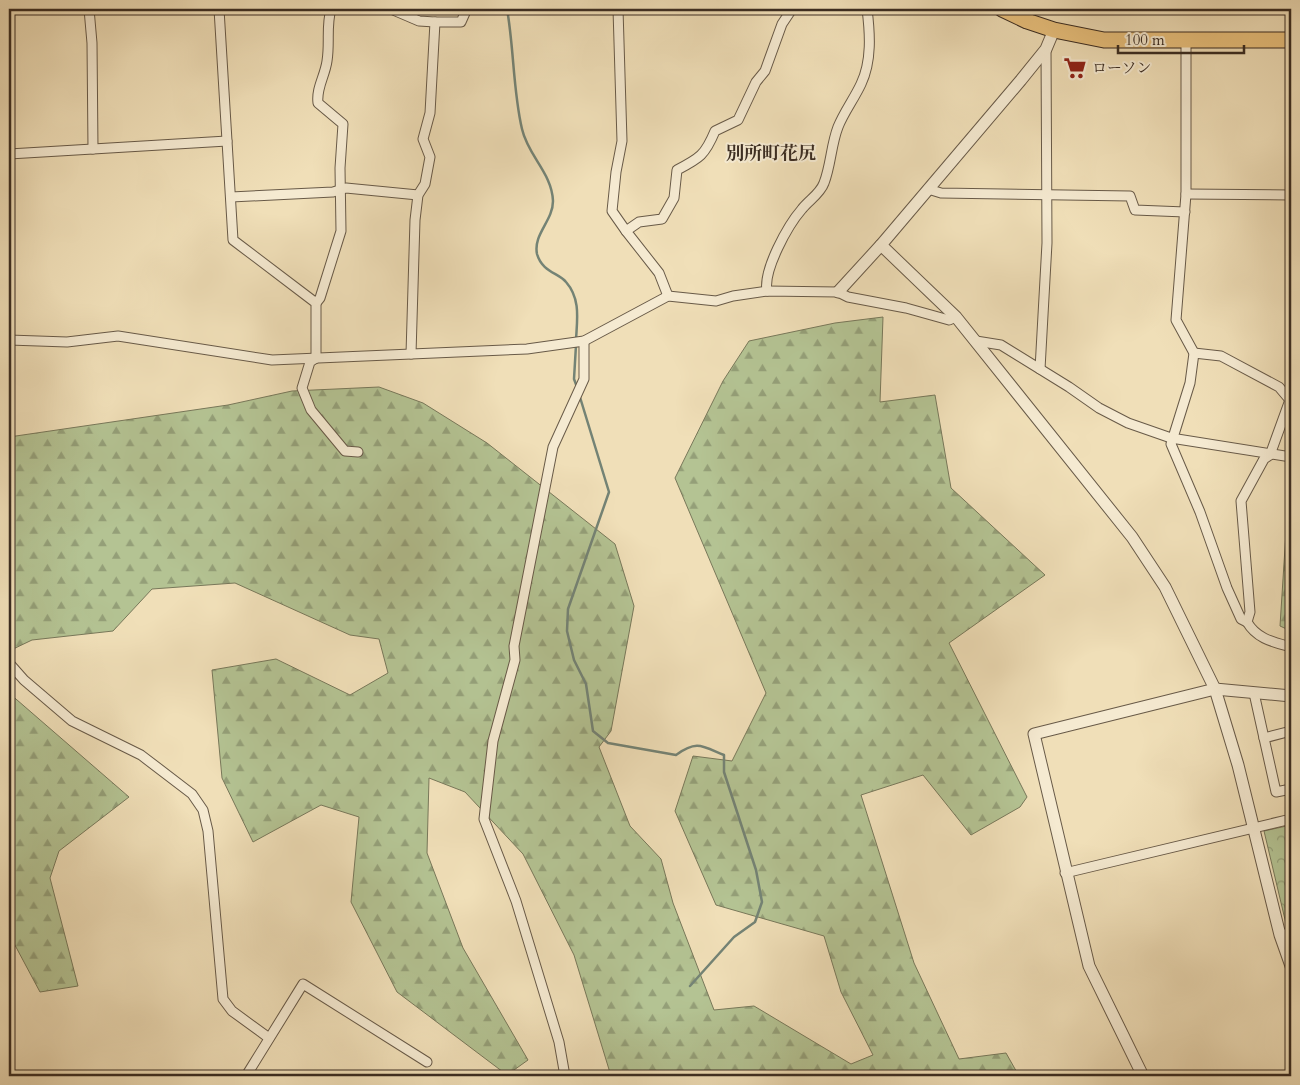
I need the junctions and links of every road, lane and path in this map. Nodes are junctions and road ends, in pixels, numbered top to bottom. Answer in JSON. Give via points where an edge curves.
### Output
{"nodes":[{"id":1,"x":89,"y":9,"type":"edge"},
{"id":2,"x":220,"y":9,"type":"edge"},
{"id":3,"x":331,"y":9,"type":"edge"},
{"id":4,"x":391,"y":9,"type":"edge"},
{"id":5,"x":464,"y":9,"type":"edge"},
{"id":6,"x":618,"y":9,"type":"edge"},
{"id":7,"x":792,"y":9,"type":"edge"},
{"id":8,"x":867,"y":9,"type":"edge"},
{"id":9,"x":1002,"y":9,"type":"edge"},
{"id":10,"x":1028,"y":15,"type":"edge"},
{"id":11,"x":435,"y":22,"type":"junction"},
{"id":12,"x":1054,"y":30,"type":"junction"},
{"id":13,"x":1291,"y":40,"type":"edge"},
{"id":14,"x":1186,"y":41,"type":"junction"},
{"id":15,"x":1046,"y":49,"type":"junction"},
{"id":16,"x":227,"y":140,"type":"junction"},
{"id":17,"x":93,"y":149,"type":"junction"},
{"id":18,"x":9,"y":154,"type":"edge"},
{"id":19,"x":928,"y":189,"type":"junction"},
{"id":20,"x":340,"y":190,"type":"junction"},
{"id":21,"x":1047,"y":194,"type":"junction"},
{"id":22,"x":1186,"y":194,"type":"junction"},
{"id":23,"x":1291,"y":194,"type":"edge"},
{"id":24,"x":418,"y":195,"type":"junction"},
{"id":25,"x":231,"y":197,"type":"junction"},
{"id":26,"x":1185,"y":212,"type":"junction"},
{"id":27,"x":626,"y":231,"type":"junction"},
{"id":28,"x":882,"y":245,"type":"junction"},
{"id":29,"x":766,"y":292,"type":"junction"},
{"id":30,"x":838,"y":292,"type":"junction"},
{"id":31,"x":668,"y":296,"type":"junction"},
{"id":32,"x":316,"y":303,"type":"junction"},
{"id":33,"x":956,"y":317,"type":"junction"},
{"id":34,"x":9,"y":340,"type":"edge"},
{"id":35,"x":584,"y":340,"type":"junction"},
{"id":36,"x":976,"y":340,"type":"junction"},
{"id":37,"x":1194,"y":353,"type":"junction"},
{"id":38,"x":411,"y":354,"type":"junction"},
{"id":39,"x":316,"y":358,"type":"junction"},
{"id":40,"x":1040,"y":369,"type":"junction"},
{"id":41,"x":1291,"y":399,"type":"edge"},
{"id":42,"x":1171,"y":438,"type":"junction"},
{"id":43,"x":358,"y":452,"type":"dead end"},
{"id":44,"x":1270,"y":455,"type":"junction"},
{"id":45,"x":1291,"y":457,"type":"edge"},
{"id":46,"x":1247,"y":622,"type":"junction"},
{"id":47,"x":1291,"y":647,"type":"edge"},
{"id":48,"x":9,"y":663,"type":"edge"},
{"id":49,"x":1216,"y":689,"type":"junction"},
{"id":50,"x":1254,"y":693,"type":"junction"},
{"id":51,"x":1291,"y":696,"type":"edge"},
{"id":52,"x":1291,"y":731,"type":"edge"},
{"id":53,"x":1264,"y":738,"type":"junction"},
{"id":54,"x":1291,"y":789,"type":"edge"},
{"id":55,"x":1291,"y":819,"type":"edge"},
{"id":56,"x":1252,"y":829,"type":"junction"},
{"id":57,"x":1065,"y":873,"type":"junction"},
{"id":58,"x":1286,"y":934,"type":"edge"},
{"id":59,"x":1291,"y":966,"type":"edge"},
{"id":60,"x":269,"y":1038,"type":"junction"},
{"id":61,"x":427,"y":1062,"type":"dead end"},
{"id":62,"x":246,"y":1076,"type":"edge"},
{"id":63,"x":565,"y":1076,"type":"edge"},
{"id":64,"x":1143,"y":1076,"type":"edge"}],
"edges":[{"from":1,"to":17,"type":"street"},
{"from":2,"to":16,"type":"street"},
{"from":3,"to":20,"type":"street","via":[[327,61],[317,95],[318,103],[343,124]]},
{"from":4,"to":11,"type":"street","via":[[419,20]]},
{"from":5,"to":11,"type":"street","via":[[466,13],[461,22]]},
{"from":6,"to":27,"type":"street","via":[[622,141],[612,211]]},
{"from":7,"to":27,"type":"street","via":[[782,24],[765,71],[756,82],[738,120],[715,131],[707,152],[677,170],[674,198],[662,219],[639,222]]},
{"from":8,"to":29,"type":"street","via":[[869,54],[862,83],[837,129],[824,183],[786,232],[769,273]]},
{"from":9,"to":10,"type":"main road"},
{"from":10,"to":12,"type":"main road"},
{"from":11,"to":24,"type":"street","via":[[430,113],[423,139],[430,157],[425,184]]},
{"from":12,"to":14,"type":"main road","via":[[1104,40]]},
{"from":12,"to":15,"type":"street"},
{"from":13,"to":14,"type":"main road"},
{"from":14,"to":22,"type":"street"},
{"from":15,"to":19,"type":"street"},
{"from":15,"to":21,"type":"street"},
{"from":16,"to":17,"type":"street"},
{"from":16,"to":25,"type":"street"},
{"from":17,"to":18,"type":"street"},
{"from":19,"to":21,"type":"street","via":[[941,193]]},
{"from":19,"to":28,"type":"street"},
{"from":20,"to":24,"type":"street"},
{"from":20,"to":25,"type":"street"},
{"from":20,"to":32,"type":"street","via":[[341,231]]},
{"from":21,"to":26,"type":"street","via":[[1130,196],[1135,210]]},
{"from":21,"to":40,"type":"street"},
{"from":22,"to":23,"type":"street"},
{"from":22,"to":26,"type":"street"},
{"from":24,"to":38,"type":"street"},
{"from":25,"to":32,"type":"street","via":[[233,240]]},
{"from":26,"to":37,"type":"street","via":[[1176,320]]},
{"from":27,"to":31,"type":"street","via":[[659,273]]},
{"from":28,"to":30,"type":"street"},
{"from":28,"to":33,"type":"street"},
{"from":29,"to":30,"type":"street"},
{"from":29,"to":31,"type":"street","via":[[716,301]]},
{"from":30,"to":33,"type":"street","via":[[949,320]]},
{"from":31,"to":35,"type":"street"},
{"from":32,"to":39,"type":"street"},
{"from":33,"to":36,"type":"street"},
{"from":34,"to":39,"type":"street","via":[[67,342],[118,336],[272,360]]},
{"from":35,"to":38,"type":"street","via":[[527,348]]},
{"from":35,"to":63,"type":"street","via":[[584,379],[551,457],[514,646],[515,660],[494,741],[484,819],[516,902],[559,1042]]},
{"from":36,"to":40,"type":"street","via":[[1001,345]]},
{"from":36,"to":49,"type":"street","via":[[1132,537],[1166,587]]},
{"from":37,"to":41,"type":"street","via":[[1222,356],[1279,387]]},
{"from":37,"to":42,"type":"street","via":[[1190,383]]},
{"from":38,"to":39,"type":"street"},
{"from":39,"to":43,"type":"street","via":[[310,362],[302,388],[311,410],[345,451]]},
{"from":40,"to":42,"type":"street","via":[[1099,408],[1128,423]]},
{"from":41,"to":44,"type":"street"},
{"from":42,"to":44,"type":"street"},
{"from":42,"to":46,"type":"street","via":[[1170,444],[1200,512],[1227,588],[1241,620]]},
{"from":44,"to":45,"type":"street"},
{"from":44,"to":46,"type":"street","via":[[1264,459],[1241,501],[1250,612]]},
{"from":46,"to":47,"type":"street","via":[[1265,640]]},
{"from":48,"to":60,"type":"street","via":[[72,721],[141,755],[192,794],[203,810],[208,831],[223,998],[232,1011]]},
{"from":49,"to":50,"type":"street"},
{"from":49,"to":56,"type":"street"},
{"from":49,"to":57,"type":"street","via":[[1034,734]]},
{"from":50,"to":51,"type":"street"},
{"from":50,"to":53,"type":"street"},
{"from":52,"to":53,"type":"street"},
{"from":53,"to":54,"type":"street","via":[[1276,792]]},
{"from":55,"to":56,"type":"street"},
{"from":56,"to":57,"type":"street"},
{"from":56,"to":58,"type":"street"},
{"from":57,"to":64,"type":"street","via":[[1089,966]]},
{"from":58,"to":59,"type":"street"},
{"from":60,"to":61,"type":"street","via":[[304,984]]},
{"from":60,"to":62,"type":"street"}]}
